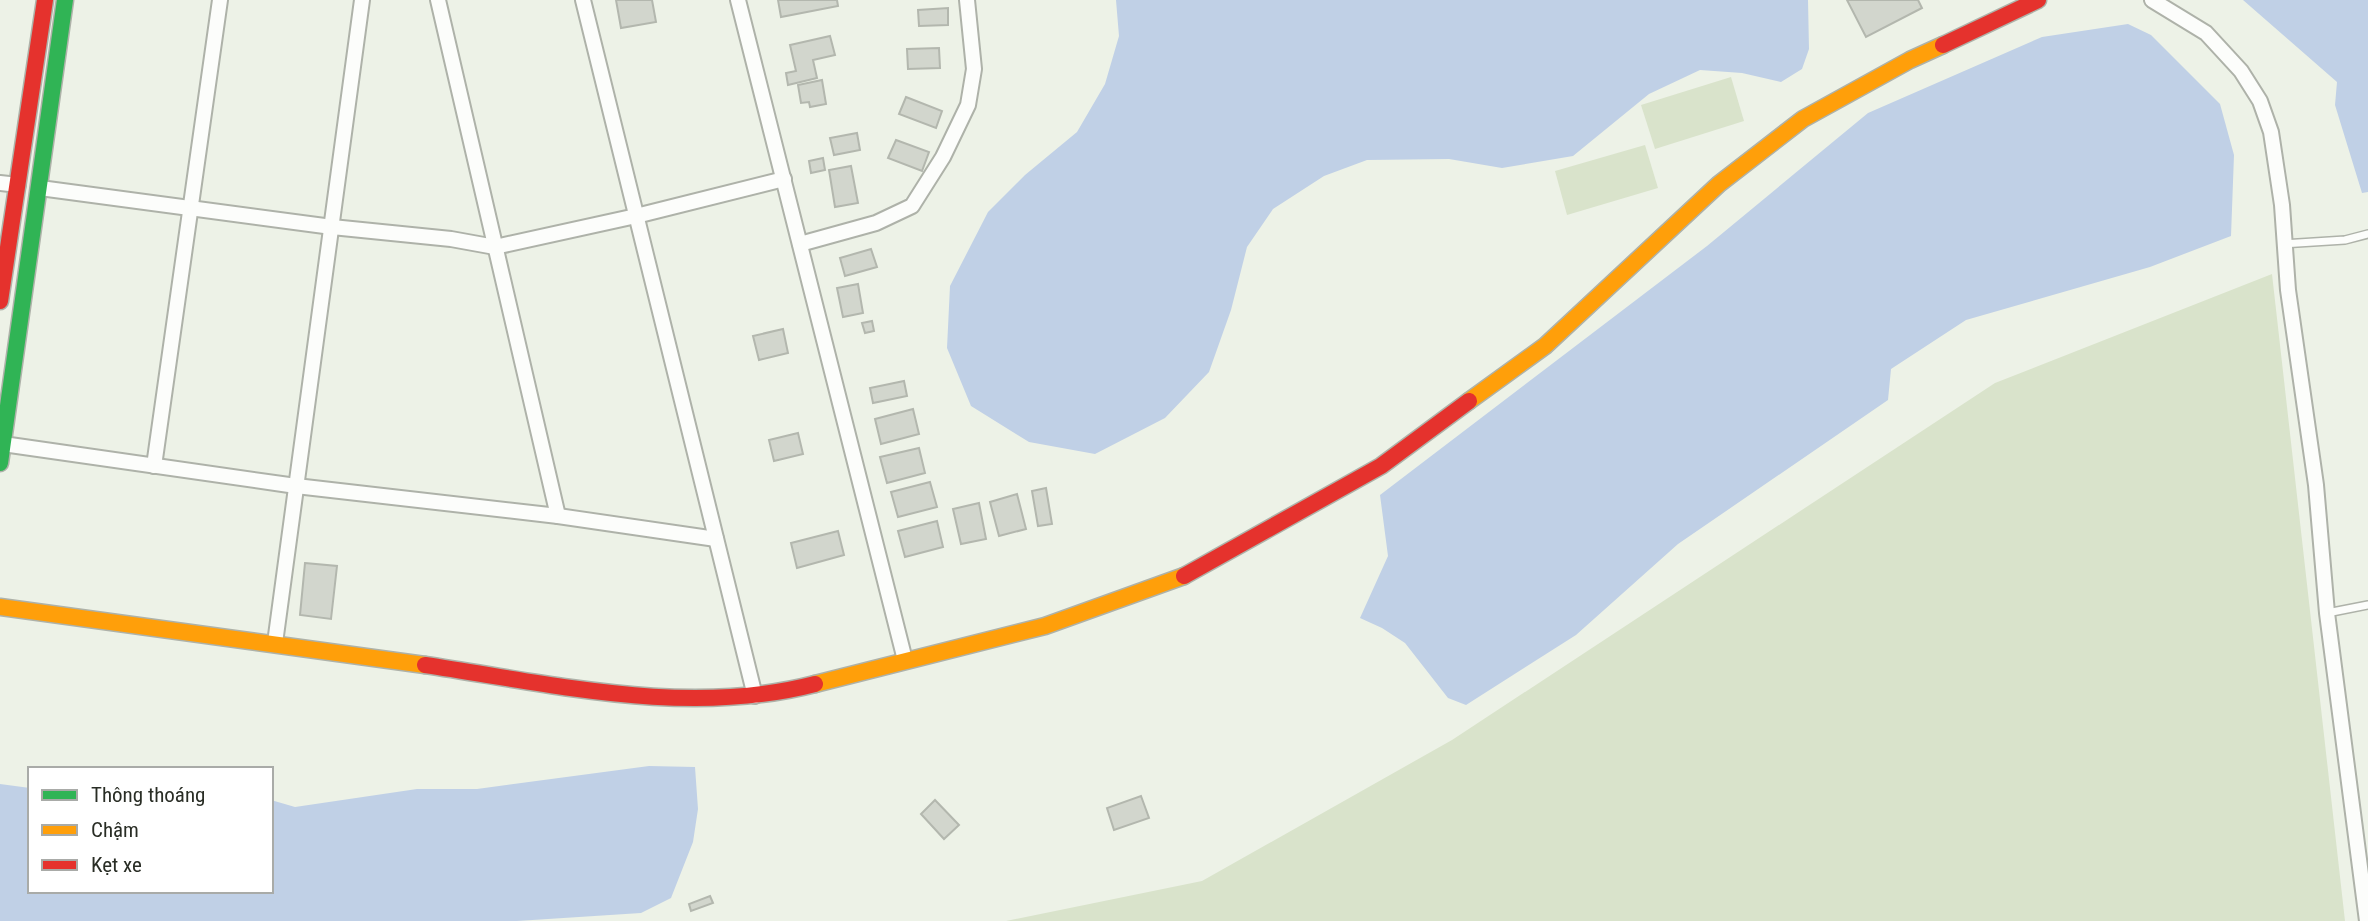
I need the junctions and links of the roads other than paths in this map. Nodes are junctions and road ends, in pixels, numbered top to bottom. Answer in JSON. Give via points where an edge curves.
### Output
{"nodes":[{"id":1,"x":45,"y":0,"type":"edge"},
{"id":2,"x":65,"y":0,"type":"edge"},
{"id":3,"x":220,"y":0,"type":"edge"},
{"id":4,"x":362,"y":0,"type":"edge"},
{"id":5,"x":438,"y":0,"type":"edge"},
{"id":6,"x":583,"y":0,"type":"edge"},
{"id":7,"x":738,"y":0,"type":"edge"},
{"id":8,"x":967,"y":0,"type":"edge"},
{"id":9,"x":2038,"y":0,"type":"edge"},
{"id":10,"x":2152,"y":0,"type":"edge"},
{"id":11,"x":2016,"y":6,"type":"edge"},
{"id":12,"x":784,"y":179,"type":"junction"},
{"id":13,"x":0,"y":183,"type":"edge"},
{"id":14,"x":18,"y":185,"type":"junction"},
{"id":15,"x":40,"y":188,"type":"junction"},
{"id":16,"x":191,"y":208,"type":"junction"},
{"id":17,"x":636,"y":216,"type":"junction"},
{"id":18,"x":332,"y":227,"type":"junction"},
{"id":19,"x":2368,"y":234,"type":"edge"},
{"id":20,"x":800,"y":243,"type":"junction"},
{"id":21,"x":2283,"y":244,"type":"junction"},
{"id":22,"x":495,"y":247,"type":"junction"},
{"id":23,"x":0,"y":301,"type":"edge"},
{"id":24,"x":3,"y":444,"type":"junction"},
{"id":25,"x":0,"y":463,"type":"edge"},
{"id":26,"x":154,"y":466,"type":"junction"},
{"id":27,"x":296,"y":486,"type":"junction"},
{"id":28,"x":558,"y":516,"type":"junction"},
{"id":29,"x":716,"y":539,"type":"junction"},
{"id":30,"x":2368,"y":605,"type":"edge"},
{"id":31,"x":0,"y":607,"type":"edge"},
{"id":32,"x":2327,"y":613,"type":"junction"},
{"id":33,"x":275,"y":643,"type":"junction"},
{"id":34,"x":905,"y":660,"type":"junction"},
{"id":35,"x":755,"y":696,"type":"junction"},
{"id":36,"x":2367,"y":921,"type":"edge"}],
"edges":[{"from":1,"to":14,"type":"street"},
{"from":2,"to":15,"type":"street"},
{"from":3,"to":16,"type":"street"},
{"from":4,"to":18,"type":"street"},
{"from":5,"to":22,"type":"street"},
{"from":6,"to":17,"type":"street"},
{"from":7,"to":12,"type":"street"},
{"from":8,"to":20,"type":"street","via":[[974,69],[968,105],[943,158],[912,206],[876,223]]},
{"from":9,"to":11,"type":"street"},
{"from":10,"to":21,"type":"street","via":[[2206,33],[2241,71],[2260,101],[2271,132]]},
{"from":11,"to":34,"type":"street","via":[[1803,119],[1719,184],[1545,346],[1381,466],[1181,577],[1045,626]]},
{"from":12,"to":17,"type":"street"},
{"from":12,"to":20,"type":"street"},
{"from":13,"to":14,"type":"street"},
{"from":14,"to":15,"type":"street"},
{"from":14,"to":23,"type":"street"},
{"from":15,"to":16,"type":"street"},
{"from":15,"to":24,"type":"street"},
{"from":16,"to":18,"type":"street"},
{"from":16,"to":26,"type":"street"},
{"from":17,"to":22,"type":"street"},
{"from":17,"to":29,"type":"street"},
{"from":18,"to":22,"type":"street"},
{"from":18,"to":27,"type":"street"},
{"from":19,"to":21,"type":"lane"},
{"from":20,"to":34,"type":"street"},
{"from":21,"to":32,"type":"street","via":[[2316,485]]},
{"from":22,"to":28,"type":"street"},
{"from":24,"to":25,"type":"street"},
{"from":24,"to":26,"type":"street"},
{"from":26,"to":27,"type":"street"},
{"from":27,"to":28,"type":"street"},
{"from":27,"to":33,"type":"street"},
{"from":28,"to":29,"type":"street"},
{"from":29,"to":35,"type":"street"},
{"from":30,"to":32,"type":"lane"},
{"from":31,"to":33,"type":"street"},
{"from":32,"to":36,"type":"street"},
{"from":33,"to":35,"type":"street","via":[[590,689],[672,698]]},
{"from":34,"to":35,"type":"street","via":[[858,675]]}]}
